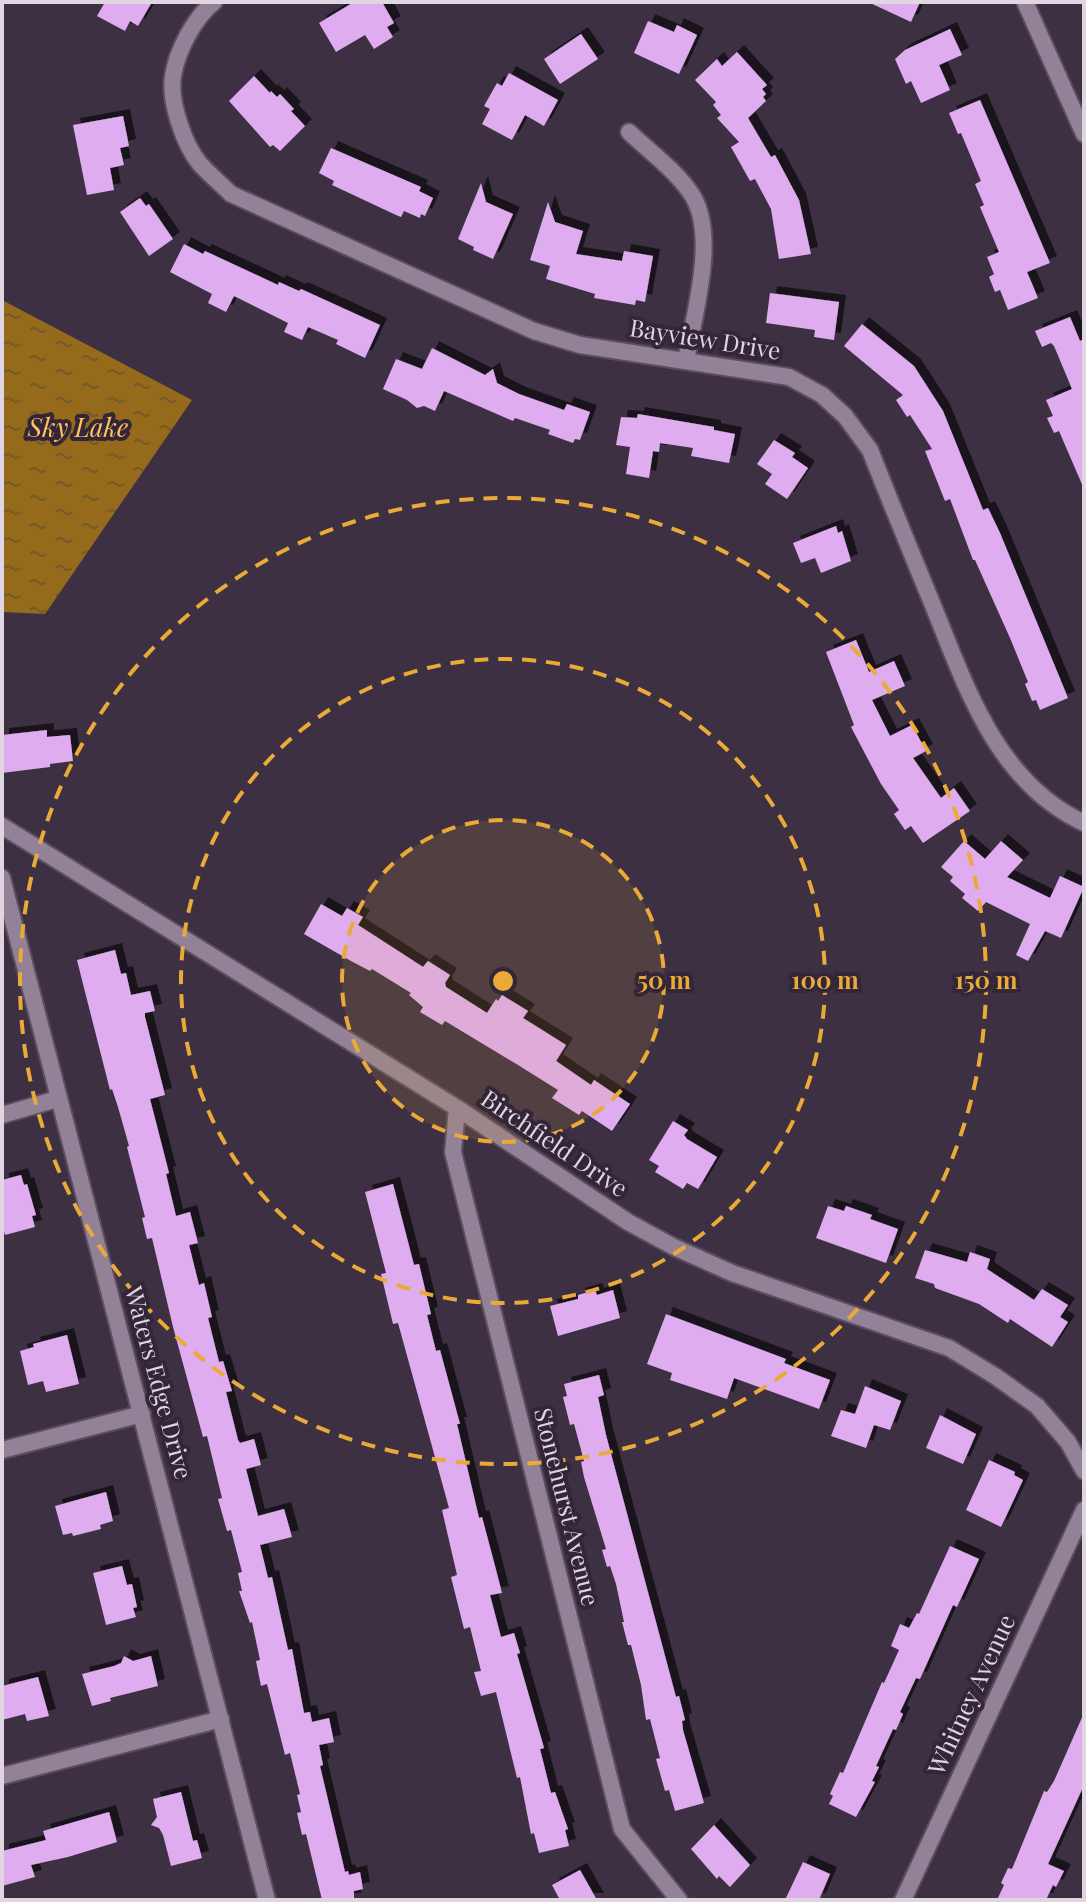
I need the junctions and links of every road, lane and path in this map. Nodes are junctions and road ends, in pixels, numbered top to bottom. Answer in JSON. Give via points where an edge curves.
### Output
{"nodes":[{"id":1,"x":214,"y":2,"type":"edge"},
{"id":2,"x":1025,"y":2,"type":"edge"},
{"id":3,"x":629,"y":132,"type":"dead end"},
{"id":4,"x":1084,"y":134,"type":"edge"},
{"id":5,"x":686,"y":360,"type":"junction"},
{"id":6,"x":1084,"y":823,"type":"edge"},
{"id":7,"x":2,"y":826,"type":"edge"},
{"id":8,"x":2,"y":878,"type":"edge"},
{"id":9,"x":57,"y":1099,"type":"junction"},
{"id":10,"x":457,"y":1108,"type":"junction"},
{"id":11,"x":2,"y":1115,"type":"edge"},
{"id":12,"x":142,"y":1414,"type":"junction"},
{"id":13,"x":2,"y":1450,"type":"edge"},
{"id":14,"x":1084,"y":1471,"type":"edge"},
{"id":15,"x":1084,"y":1510,"type":"edge"},
{"id":16,"x":221,"y":1719,"type":"junction"},
{"id":17,"x":2,"y":1776,"type":"edge"},
{"id":18,"x":267,"y":1900,"type":"edge"},
{"id":19,"x":679,"y":1900,"type":"edge"},
{"id":20,"x":903,"y":1900,"type":"edge"}],
"edges":[{"from":1,"to":5,"type":"street","name":"Bayview Drive","via":[[185,41],[172,78],[179,125],[198,162],[231,194],[534,331],[580,345]]},
{"from":2,"to":4,"type":"street"},
{"from":3,"to":5,"type":"street","via":[[692,194],[704,225],[705,248]]},
{"from":5,"to":6,"type":"street","name":"Bayview Drive","via":[[789,377],[822,395],[845,416],[870,450],[977,714],[1007,761],[1059,811]]},
{"from":7,"to":10,"type":"street","name":"Birchfield Drive"},
{"from":8,"to":9,"type":"street","name":"Waters Edge Drive"},
{"from":9,"to":11,"type":"street"},
{"from":9,"to":12,"type":"street","name":"Waters Edge Drive"},
{"from":10,"to":14,"type":"street","name":"Birchfield Drive","via":[[674,1247],[732,1273],[949,1348],[1037,1406],[1068,1442]]},
{"from":10,"to":19,"type":"street","name":"Stonehurst Avenue","via":[[453,1152],[622,1829]]},
{"from":12,"to":13,"type":"street"},
{"from":12,"to":16,"type":"street","name":"Waters Edge Drive"},
{"from":15,"to":20,"type":"street","name":"Whitney Avenue"},
{"from":16,"to":17,"type":"street"},
{"from":16,"to":18,"type":"street","name":"Waters Edge Drive"}]}
